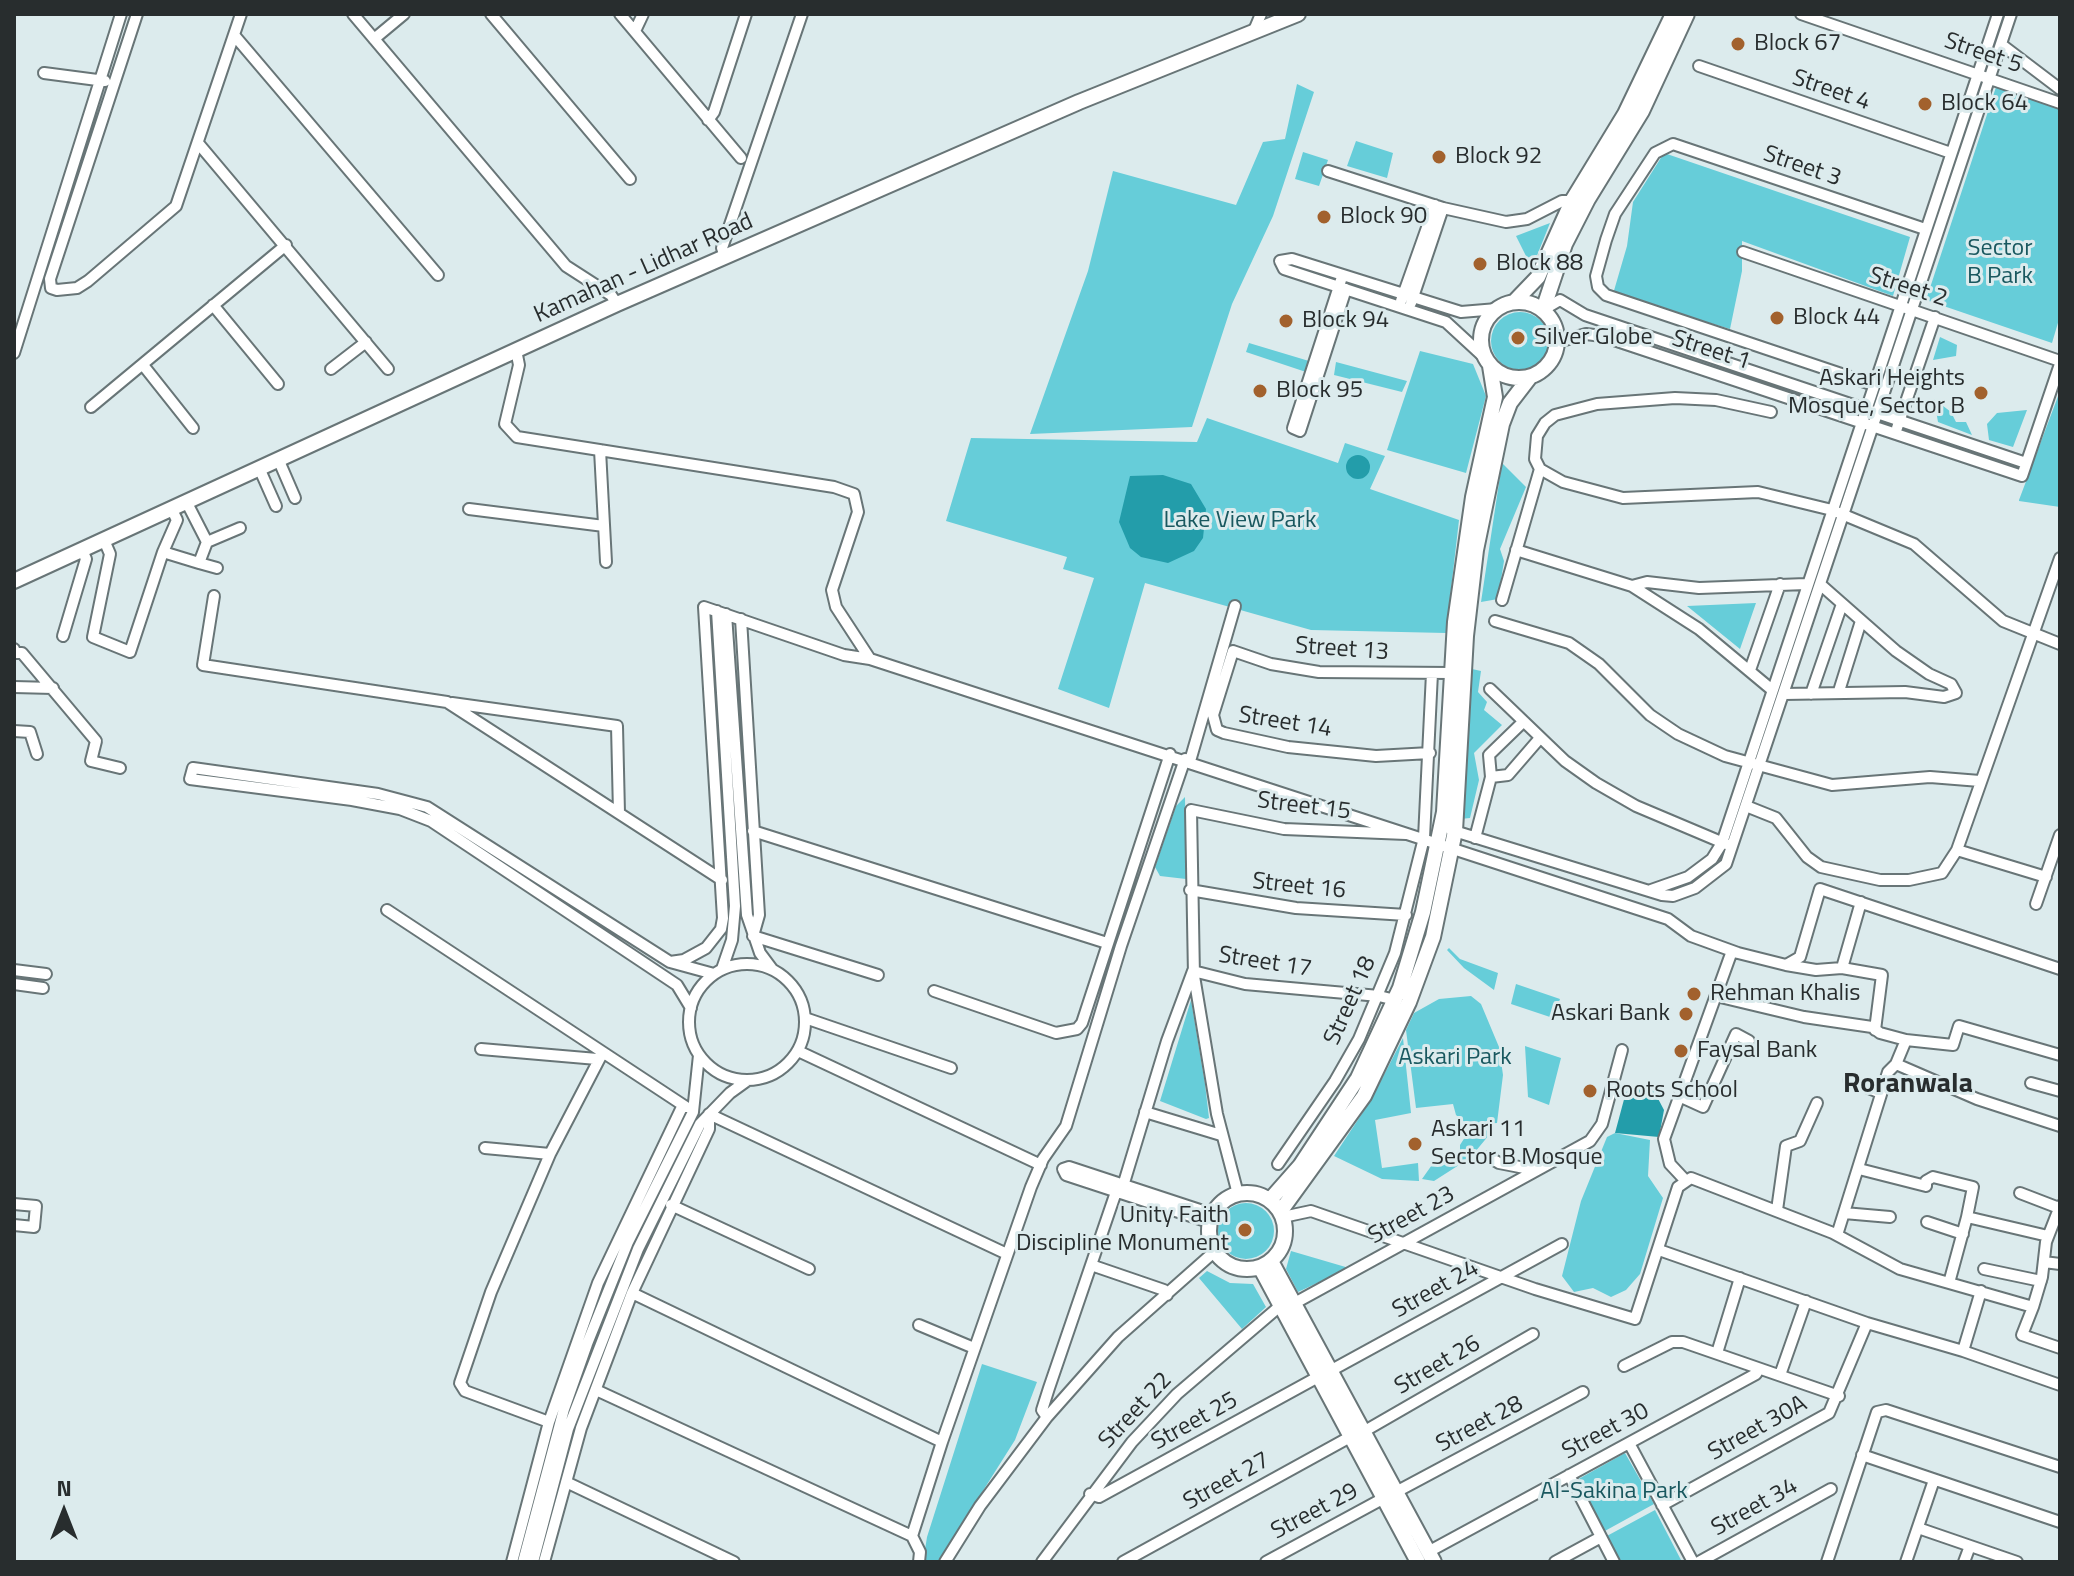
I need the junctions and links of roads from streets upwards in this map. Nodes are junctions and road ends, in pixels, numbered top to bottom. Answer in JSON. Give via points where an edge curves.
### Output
{"nodes":[{"id":1,"x":121,"y":14,"type":"edge"},
{"id":2,"x":137,"y":14,"type":"edge"},
{"id":3,"x":241,"y":14,"type":"edge"},
{"id":4,"x":353,"y":14,"type":"edge"},
{"id":5,"x":404,"y":14,"type":"edge"},
{"id":6,"x":491,"y":14,"type":"edge"},
{"id":7,"x":620,"y":14,"type":"edge"},
{"id":8,"x":643,"y":14,"type":"edge"},
{"id":9,"x":746,"y":14,"type":"edge"},
{"id":10,"x":802,"y":14,"type":"edge"},
{"id":11,"x":1261,"y":14,"type":"edge"},
{"id":12,"x":1298,"y":14,"type":"edge"},
{"id":13,"x":1801,"y":14,"type":"edge"},
{"id":14,"x":1998,"y":14,"type":"edge"},
{"id":15,"x":2011,"y":14,"type":"edge"},
{"id":16,"x":1678,"y":19,"type":"edge"},
{"id":17,"x":635,"y":31,"type":"junction"},
{"id":18,"x":234,"y":35,"type":"junction"},
{"id":19,"x":1253,"y":35,"type":"junction"},
{"id":20,"x":374,"y":39,"type":"junction"},
{"id":21,"x":2002,"y":45,"type":"junction"},
{"id":22,"x":1699,"y":66,"type":"dead end"},
{"id":23,"x":44,"y":73,"type":"dead end"},
{"id":24,"x":1984,"y":75,"type":"junction"},
{"id":25,"x":101,"y":80,"type":"junction"},
{"id":26,"x":115,"y":83,"type":"junction"},
{"id":27,"x":2060,"y":89,"type":"edge"},
{"id":28,"x":2060,"y":103,"type":"edge"},
{"id":29,"x":708,"y":120,"type":"junction"},
{"id":30,"x":198,"y":143,"type":"junction"},
{"id":31,"x":1951,"y":153,"type":"junction"},
{"id":32,"x":741,"y":158,"type":"dead end"},
{"id":33,"x":1328,"y":171,"type":"dead end"},
{"id":34,"x":630,"y":179,"type":"dead end"},
{"id":35,"x":1572,"y":201,"type":"junction"},
{"id":36,"x":1439,"y":206,"type":"junction"},
{"id":37,"x":1925,"y":229,"type":"junction"},
{"id":38,"x":286,"y":245,"type":"junction"},
{"id":39,"x":1743,"y":252,"type":"dead end"},
{"id":40,"x":725,"y":257,"type":"junction"},
{"id":41,"x":438,"y":275,"type":"dead end"},
{"id":42,"x":1349,"y":277,"type":"junction"},
{"id":43,"x":1342,"y":287,"type":"junction"},
{"id":44,"x":1408,"y":296,"type":"junction"},
{"id":45,"x":1514,"y":302,"type":"junction"},
{"id":46,"x":617,"y":304,"type":"junction"},
{"id":47,"x":213,"y":305,"type":"junction"},
{"id":48,"x":1899,"y":307,"type":"junction"},
{"id":49,"x":1404,"y":308,"type":"junction"},
{"id":50,"x":1497,"y":309,"type":"junction"},
{"id":51,"x":1543,"y":310,"type":"junction"},
{"id":52,"x":1912,"y":312,"type":"junction"},
{"id":53,"x":1935,"y":317,"type":"junction"},
{"id":54,"x":366,"y":342,"type":"junction"},
{"id":55,"x":1558,"y":342,"type":"junction"},
{"id":56,"x":516,"y":350,"type":"junction"},
{"id":57,"x":14,"y":353,"type":"edge"},
{"id":58,"x":1487,"y":361,"type":"junction"},
{"id":59,"x":2060,"y":362,"type":"edge"},
{"id":60,"x":1318,"y":364,"type":"junction"},
{"id":61,"x":143,"y":365,"type":"junction"},
{"id":62,"x":331,"y":369,"type":"dead end"},
{"id":63,"x":388,"y":369,"type":"dead end"},
{"id":64,"x":1530,"y":377,"type":"junction"},
{"id":65,"x":278,"y":384,"type":"dead end"},
{"id":66,"x":1874,"y":385,"type":"junction"},
{"id":67,"x":91,"y":407,"type":"dead end"},
{"id":68,"x":1771,"y":412,"type":"dead end"},
{"id":69,"x":1863,"y":417,"type":"junction"},
{"id":70,"x":1876,"y":421,"type":"junction"},
{"id":71,"x":193,"y":428,"type":"dead end"},
{"id":72,"x":1897,"y":428,"type":"junction"},
{"id":73,"x":600,"y":450,"type":"junction"},
{"id":74,"x":279,"y":461,"type":"junction"},
{"id":75,"x":2026,"y":463,"type":"junction"},
{"id":76,"x":1540,"y":469,"type":"junction"},
{"id":77,"x":260,"y":470,"type":"junction"},
{"id":78,"x":295,"y":498,"type":"dead end"},
{"id":79,"x":187,"y":503,"type":"junction"},
{"id":80,"x":276,"y":506,"type":"dead end"},
{"id":81,"x":469,"y":509,"type":"dead end"},
{"id":82,"x":172,"y":510,"type":"junction"},
{"id":83,"x":1832,"y":510,"type":"junction"},
{"id":84,"x":1844,"y":515,"type":"junction"},
{"id":85,"x":604,"y":526,"type":"junction"},
{"id":86,"x":240,"y":528,"type":"dead end"},
{"id":87,"x":104,"y":540,"type":"junction"},
{"id":88,"x":207,"y":542,"type":"junction"},
{"id":89,"x":82,"y":550,"type":"junction"},
{"id":90,"x":1516,"y":550,"type":"junction"},
{"id":91,"x":163,"y":552,"type":"junction"},
{"id":92,"x":2060,"y":558,"type":"edge"},
{"id":93,"x":606,"y":562,"type":"dead end"},
{"id":94,"x":199,"y":563,"type":"junction"},
{"id":95,"x":217,"y":568,"type":"dead end"},
{"id":96,"x":14,"y":581,"type":"edge"},
{"id":97,"x":1780,"y":584,"type":"junction"},
{"id":98,"x":1806,"y":584,"type":"junction"},
{"id":99,"x":1821,"y":585,"type":"junction"},
{"id":100,"x":1632,"y":586,"type":"junction"},
{"id":101,"x":214,"y":596,"type":"dead end"},
{"id":102,"x":1502,"y":600,"type":"dead end"},
{"id":103,"x":1842,"y":604,"type":"junction"},
{"id":104,"x":1235,"y":606,"type":"dead end"},
{"id":105,"x":722,"y":613,"type":"junction"},
{"id":106,"x":741,"y":619,"type":"junction"},
{"id":107,"x":1495,"y":621,"type":"dead end"},
{"id":108,"x":1861,"y":621,"type":"junction"},
{"id":109,"x":2033,"y":634,"type":"junction"},
{"id":110,"x":63,"y":636,"type":"dead end"},
{"id":111,"x":2060,"y":644,"type":"edge"},
{"id":112,"x":14,"y":649,"type":"edge"},
{"id":113,"x":1233,"y":651,"type":"joint"},
{"id":114,"x":870,"y":659,"type":"junction"},
{"id":115,"x":1750,"y":670,"type":"junction"},
{"id":116,"x":1432,"y":673,"type":"junction"},
{"id":117,"x":1451,"y":673,"type":"junction"},
{"id":118,"x":14,"y":687,"type":"edge"},
{"id":119,"x":53,"y":688,"type":"junction"},
{"id":120,"x":1490,"y":689,"type":"dead end"},
{"id":121,"x":1771,"y":689,"type":"junction"},
{"id":122,"x":1839,"y":691,"type":"junction"},
{"id":123,"x":1784,"y":694,"type":"junction"},
{"id":124,"x":1811,"y":694,"type":"junction"},
{"id":125,"x":447,"y":702,"type":"junction"},
{"id":126,"x":1523,"y":722,"type":"junction"},
{"id":127,"x":14,"y":731,"type":"edge"},
{"id":128,"x":1540,"y":738,"type":"junction"},
{"id":129,"x":1430,"y":753,"type":"junction"},
{"id":130,"x":37,"y":754,"type":"dead end"},
{"id":131,"x":1170,"y":754,"type":"junction"},
{"id":132,"x":1188,"y":760,"type":"junction"},
{"id":133,"x":1747,"y":762,"type":"junction"},
{"id":134,"x":1760,"y":767,"type":"junction"},
{"id":135,"x":120,"y":768,"type":"dead end"},
{"id":136,"x":1491,"y":777,"type":"junction"},
{"id":137,"x":1980,"y":781,"type":"junction"},
{"id":138,"x":1746,"y":806,"type":"junction"},
{"id":139,"x":619,"y":813,"type":"junction"},
{"id":140,"x":1448,"y":829,"type":"junction"},
{"id":141,"x":753,"y":831,"type":"junction"},
{"id":142,"x":2060,"y":835,"type":"edge"},
{"id":143,"x":1419,"y":836,"type":"junction"},
{"id":144,"x":1475,"y":838,"type":"junction"},
{"id":145,"x":1722,"y":843,"type":"junction"},
{"id":146,"x":1446,"y":846,"type":"junction"},
{"id":147,"x":1734,"y":846,"type":"junction"},
{"id":148,"x":1957,"y":850,"type":"junction"},
{"id":149,"x":2046,"y":877,"type":"junction"},
{"id":150,"x":722,"y":880,"type":"junction"},
{"id":151,"x":1190,"y":890,"type":"junction"},
{"id":152,"x":1649,"y":890,"type":"junction"},
{"id":153,"x":1861,"y":902,"type":"junction"},
{"id":154,"x":2036,"y":904,"type":"dead end"},
{"id":155,"x":387,"y":910,"type":"dead end"},
{"id":156,"x":1406,"y":915,"type":"junction"},
{"id":157,"x":753,"y":936,"type":"junction"},
{"id":158,"x":1107,"y":943,"type":"junction"},
{"id":159,"x":1732,"y":951,"type":"junction"},
{"id":160,"x":670,"y":962,"type":"junction"},
{"id":161,"x":1786,"y":965,"type":"junction"},
{"id":162,"x":1842,"y":968,"type":"junction"},
{"id":163,"x":772,"y":969,"type":"junction"},
{"id":164,"x":2060,"y":969,"type":"edge"},
{"id":165,"x":14,"y":970,"type":"edge"},
{"id":166,"x":1193,"y":971,"type":"junction"},
{"id":167,"x":718,"y":972,"type":"junction"},
{"id":168,"x":46,"y":974,"type":"dead end"},
{"id":169,"x":878,"y":975,"type":"dead end"},
{"id":170,"x":14,"y":984,"type":"edge"},
{"id":171,"x":43,"y":988,"type":"dead end"},
{"id":172,"x":934,"y":991,"type":"dead end"},
{"id":173,"x":1379,"y":996,"type":"junction"},
{"id":174,"x":1716,"y":996,"type":"junction"},
{"id":175,"x":1395,"y":1000,"type":"junction"},
{"id":176,"x":691,"y":1008,"type":"junction"},
{"id":177,"x":805,"y":1018,"type":"junction"},
{"id":178,"x":1875,"y":1030,"type":"junction"},
{"id":179,"x":1906,"y":1040,"type":"junction"},
{"id":180,"x":1749,"y":1041,"type":"dead end"},
{"id":181,"x":481,"y":1049,"type":"dead end"},
{"id":182,"x":1622,"y":1050,"type":"dead end"},
{"id":183,"x":798,"y":1051,"type":"junction"},
{"id":184,"x":699,"y":1055,"type":"junction"},
{"id":185,"x":2060,"y":1055,"type":"edge"},
{"id":186,"x":600,"y":1056,"type":"junction"},
{"id":187,"x":1896,"y":1064,"type":"junction"},
{"id":188,"x":951,"y":1068,"type":"dead end"},
{"id":189,"x":748,"y":1080,"type":"junction"},
{"id":190,"x":1849,"y":1080,"type":"dead end"},
{"id":191,"x":2031,"y":1083,"type":"dead end"},
{"id":192,"x":2060,"y":1091,"type":"edge"},
{"id":193,"x":1881,"y":1093,"type":"junction"},
{"id":194,"x":1681,"y":1097,"type":"junction"},
{"id":195,"x":1817,"y":1103,"type":"dead end"},
{"id":196,"x":688,"y":1108,"type":"junction"},
{"id":197,"x":1145,"y":1112,"type":"junction"},
{"id":198,"x":709,"y":1114,"type":"junction"},
{"id":199,"x":2060,"y":1126,"type":"edge"},
{"id":200,"x":1221,"y":1135,"type":"junction"},
{"id":201,"x":485,"y":1148,"type":"dead end"},
{"id":202,"x":550,"y":1154,"type":"junction"},
{"id":203,"x":1489,"y":1157,"type":"dead end"},
{"id":204,"x":1278,"y":1164,"type":"dead end"},
{"id":205,"x":1041,"y":1165,"type":"junction"},
{"id":206,"x":1859,"y":1169,"type":"junction"},
{"id":207,"x":1535,"y":1170,"type":"junction"},
{"id":208,"x":1685,"y":1180,"type":"junction"},
{"id":209,"x":1120,"y":1189,"type":"junction"},
{"id":210,"x":2020,"y":1193,"type":"dead end"},
{"id":211,"x":1238,"y":1194,"type":"junction"},
{"id":212,"x":14,"y":1204,"type":"edge"},
{"id":213,"x":671,"y":1205,"type":"junction"},
{"id":214,"x":2060,"y":1207,"type":"edge"},
{"id":215,"x":1278,"y":1210,"type":"junction"},
{"id":216,"x":1777,"y":1210,"type":"junction"},
{"id":217,"x":1844,"y":1213,"type":"junction"},
{"id":218,"x":1890,"y":1217,"type":"dead end"},
{"id":219,"x":1967,"y":1217,"type":"junction"},
{"id":220,"x":1211,"y":1218,"type":"junction"},
{"id":221,"x":1927,"y":1222,"type":"dead end"},
{"id":222,"x":14,"y":1225,"type":"edge"},
{"id":223,"x":1963,"y":1234,"type":"junction"},
{"id":224,"x":1837,"y":1235,"type":"junction"},
{"id":225,"x":2048,"y":1236,"type":"junction"},
{"id":226,"x":1401,"y":1244,"type":"junction"},
{"id":227,"x":1562,"y":1244,"type":"dead end"},
{"id":228,"x":1659,"y":1250,"type":"junction"},
{"id":229,"x":1214,"y":1252,"type":"junction"},
{"id":230,"x":1007,"y":1254,"type":"junction"},
{"id":231,"x":2044,"y":1262,"type":"junction"},
{"id":232,"x":1265,"y":1264,"type":"junction"},
{"id":233,"x":2060,"y":1264,"type":"edge"},
{"id":234,"x":1091,"y":1265,"type":"junction"},
{"id":235,"x":809,"y":1269,"type":"dead end"},
{"id":236,"x":1984,"y":1269,"type":"dead end"},
{"id":237,"x":1501,"y":1277,"type":"junction"},
{"id":238,"x":1740,"y":1278,"type":"junction"},
{"id":239,"x":2041,"y":1281,"type":"junction"},
{"id":240,"x":1949,"y":1283,"type":"junction"},
{"id":241,"x":1981,"y":1291,"type":"junction"},
{"id":242,"x":632,"y":1293,"type":"junction"},
{"id":243,"x":1167,"y":1295,"type":"junction"},
{"id":244,"x":1806,"y":1301,"type":"junction"},
{"id":245,"x":1286,"y":1305,"type":"junction"},
{"id":246,"x":2033,"y":1307,"type":"junction"},
{"id":247,"x":1867,"y":1323,"type":"junction"},
{"id":248,"x":919,"y":1325,"type":"dead end"},
{"id":249,"x":1533,"y":1334,"type":"dead end"},
{"id":250,"x":974,"y":1348,"type":"junction"},
{"id":251,"x":2060,"y":1348,"type":"edge"},
{"id":252,"x":1963,"y":1351,"type":"junction"},
{"id":253,"x":1717,"y":1353,"type":"junction"},
{"id":254,"x":1624,"y":1366,"type":"dead end"},
{"id":255,"x":1759,"y":1369,"type":"junction"},
{"id":256,"x":1324,"y":1374,"type":"junction"},
{"id":257,"x":1780,"y":1375,"type":"junction"},
{"id":258,"x":2060,"y":1385,"type":"edge"},
{"id":259,"x":596,"y":1390,"type":"junction"},
{"id":260,"x":1583,"y":1392,"type":"dead end"},
{"id":261,"x":1839,"y":1396,"type":"junction"},
{"id":262,"x":1047,"y":1417,"type":"junction"},
{"id":263,"x":549,"y":1422,"type":"junction"},
{"id":264,"x":1357,"y":1434,"type":"junction"},
{"id":265,"x":942,"y":1442,"type":"junction"},
{"id":266,"x":1629,"y":1443,"type":"junction"},
{"id":267,"x":1862,"y":1455,"type":"junction"},
{"id":268,"x":2060,"y":1467,"type":"edge"},
{"id":269,"x":1569,"y":1475,"type":"junction"},
{"id":270,"x":1934,"y":1480,"type":"junction"},
{"id":271,"x":566,"y":1482,"type":"junction"},
{"id":272,"x":1831,"y":1489,"type":"dead end"},
{"id":273,"x":1090,"y":1494,"type":"junction"},
{"id":274,"x":1390,"y":1495,"type":"junction"},
{"id":275,"x":1662,"y":1505,"type":"junction"},
{"id":276,"x":2060,"y":1522,"type":"edge"},
{"id":277,"x":1918,"y":1528,"type":"junction"},
{"id":278,"x":912,"y":1536,"type":"junction"},
{"id":279,"x":1601,"y":1537,"type":"junction"},
{"id":280,"x":1970,"y":1546,"type":"junction"},
{"id":281,"x":1421,"y":1559,"type":"edge"},
{"id":282,"x":512,"y":1562,"type":"edge"},
{"id":283,"x":523,"y":1562,"type":"edge"},
{"id":284,"x":533,"y":1562,"type":"edge"},
{"id":285,"x":544,"y":1562,"type":"edge"},
{"id":286,"x":734,"y":1562,"type":"edge"},
{"id":287,"x":919,"y":1562,"type":"edge"},
{"id":288,"x":945,"y":1562,"type":"edge"},
{"id":289,"x":1042,"y":1562,"type":"edge"},
{"id":290,"x":1123,"y":1562,"type":"edge"},
{"id":291,"x":1266,"y":1562,"type":"edge"},
{"id":292,"x":1555,"y":1562,"type":"edge"},
{"id":293,"x":1614,"y":1562,"type":"edge"},
{"id":294,"x":1696,"y":1562,"type":"edge"},
{"id":295,"x":1827,"y":1562,"type":"edge"},
{"id":296,"x":1906,"y":1562,"type":"edge"},
{"id":297,"x":1964,"y":1562,"type":"edge"},
{"id":298,"x":2017,"y":1562,"type":"edge"}],
"edges":[{"from":1,"to":25,"type":"street"},
{"from":2,"to":26,"type":"street"},
{"from":3,"to":18,"type":"street"},
{"from":4,"to":20,"type":"street"},
{"from":5,"to":20,"type":"street"},
{"from":6,"to":34,"type":"street"},
{"from":7,"to":17,"type":"street"},
{"from":8,"to":17,"type":"street"},
{"from":9,"to":29,"type":"street"},
{"from":10,"to":40,"type":"street","via":[[722,248]]},
{"from":11,"to":19,"type":"street"},
{"from":12,"to":19,"type":"street","name":"Kamahan - Lidhar Road"},
{"from":13,"to":24,"type":"street","name":"Street 5"},
{"from":14,"to":24,"type":"street"},
{"from":15,"to":21,"type":"street"},
{"from":16,"to":35,"type":"street"},
{"from":16,"to":51,"type":"street","via":[[1642,111],[1565,244]]},
{"from":17,"to":29,"type":"street"},
{"from":18,"to":30,"type":"street"},
{"from":18,"to":41,"type":"street"},
{"from":19,"to":40,"type":"street","name":"Kamahan - Lidhar Road","via":[[1079,102]]},
{"from":20,"to":46,"type":"street","via":[[566,266]]},
{"from":21,"to":24,"type":"street"},
{"from":21,"to":27,"type":"street"},
{"from":22,"to":31,"type":"street","name":"Street 4"},
{"from":23,"to":25,"type":"street"},
{"from":24,"to":28,"type":"street","name":"Street 5"},
{"from":24,"to":31,"type":"street"},
{"from":24,"to":52,"type":"street"},
{"from":25,"to":26,"type":"street"},
{"from":25,"to":57,"type":"street"},
{"from":26,"to":30,"type":"street","via":[[51,288],[66,290],[88,281],[171,212]]},
{"from":29,"to":32,"type":"street"},
{"from":30,"to":38,"type":"street"},
{"from":31,"to":37,"type":"street"},
{"from":33,"to":36,"type":"street"},
{"from":35,"to":36,"type":"street","via":[[1506,222]]},
{"from":35,"to":45,"type":"street","via":[[1538,277]]},
{"from":36,"to":44,"type":"street"},
{"from":37,"to":48,"type":"street"},
{"from":37,"to":66,"type":"street","name":"Street 3","via":[[1666,145],[1655,153],[1615,214],[1596,276],[1601,292]]},
{"from":38,"to":47,"type":"street"},
{"from":38,"to":54,"type":"street"},
{"from":39,"to":48,"type":"street","name":"Street 2"},
{"from":40,"to":46,"type":"street","name":"Kamahan - Lidhar Road"},
{"from":42,"to":43,"type":"street","via":[[1343,277]]},
{"from":42,"to":43,"type":"street","via":[[1292,259],[1280,261],[1284,269]]},
{"from":42,"to":44,"type":"street"},
{"from":43,"to":49,"type":"street"},
{"from":43,"to":60,"type":"street"},
{"from":44,"to":49,"type":"street"},
{"from":44,"to":50,"type":"street","via":[[1461,312]]},
{"from":45,"to":50,"type":"street"},
{"from":45,"to":51,"type":"street"},
{"from":46,"to":56,"type":"street","name":"Kamahan - Lidhar Road"},
{"from":47,"to":61,"type":"street"},
{"from":47,"to":65,"type":"street"},
{"from":48,"to":52,"type":"street","name":"Street 2"},
{"from":48,"to":66,"type":"street"},
{"from":49,"to":58,"type":"street","via":[[1446,322]]},
{"from":50,"to":58,"type":"street","via":[[1482,331]]},
{"from":51,"to":55,"type":"street","via":[[1554,324]]},
{"from":51,"to":69,"type":"street","name":"Street 1","via":[[1560,300],[1585,315]]},
{"from":52,"to":53,"type":"street","name":"Street 2"},
{"from":52,"to":70,"type":"street"},
{"from":53,"to":59,"type":"street","name":"Street 2"},
{"from":53,"to":72,"type":"street"},
{"from":54,"to":62,"type":"street"},
{"from":54,"to":63,"type":"street"},
{"from":55,"to":64,"type":"street","via":[[1552,360]]},
{"from":55,"to":69,"type":"street","name":"Street 1","via":[[1586,334],[1602,336]]},
{"from":56,"to":73,"type":"street","via":[[519,365],[507,430],[517,437]]},
{"from":56,"to":74,"type":"street","name":"Kamahan - Lidhar Road"},
{"from":58,"to":64,"type":"street","via":[[1508,377]]},
{"from":58,"to":117,"type":"street","via":[[1495,397],[1463,557]]},
{"from":59,"to":75,"type":"street","name":"Street 1"},
{"from":60,"to":60,"type":"street","via":[[1300,431],[1293,428]]},
{"from":61,"to":67,"type":"street"},
{"from":61,"to":71,"type":"street"},
{"from":64,"to":140,"type":"street","via":[[1502,424],[1476,550]]},
{"from":66,"to":69,"type":"street"},
{"from":68,"to":76,"type":"street","via":[[1675,398],[1570,410],[1555,415],[1537,436],[1535,459]]},
{"from":69,"to":70,"type":"street","name":"Street 1"},
{"from":69,"to":83,"type":"street"},
{"from":70,"to":72,"type":"street","name":"Street 1"},
{"from":70,"to":84,"type":"street"},
{"from":72,"to":75,"type":"street","name":"Street 1"},
{"from":72,"to":75,"type":"street","name":"Street 1","via":[[2022,476]]},
{"from":73,"to":85,"type":"street"},
{"from":73,"to":114,"type":"street","via":[[854,494],[858,512],[832,590],[836,607]]},
{"from":74,"to":77,"type":"street","name":"Kamahan - Lidhar Road"},
{"from":74,"to":78,"type":"street"},
{"from":76,"to":83,"type":"street","via":[[1590,492],[1623,498],[1758,492]]},
{"from":76,"to":90,"type":"street"},
{"from":77,"to":79,"type":"street","name":"Kamahan - Lidhar Road"},
{"from":77,"to":80,"type":"street"},
{"from":79,"to":82,"type":"street","name":"Kamahan - Lidhar Road"},
{"from":79,"to":88,"type":"street"},
{"from":81,"to":85,"type":"street"},
{"from":82,"to":87,"type":"street","name":"Kamahan - Lidhar Road"},
{"from":82,"to":91,"type":"street","via":[[177,520]]},
{"from":83,"to":84,"type":"street"},
{"from":83,"to":98,"type":"street"},
{"from":84,"to":99,"type":"street"},
{"from":84,"to":109,"type":"street","via":[[1914,544],[1987,609]]},
{"from":85,"to":93,"type":"street"},
{"from":86,"to":88,"type":"street"},
{"from":87,"to":89,"type":"street","name":"Kamahan - Lidhar Road"},
{"from":87,"to":91,"type":"street","via":[[110,554],[93,637],[130,652]]},
{"from":88,"to":94,"type":"street"},
{"from":89,"to":96,"type":"street","name":"Kamahan - Lidhar Road"},
{"from":89,"to":110,"type":"street","via":[[86,559]]},
{"from":90,"to":100,"type":"street"},
{"from":90,"to":102,"type":"street"},
{"from":91,"to":94,"type":"street"},
{"from":92,"to":109,"type":"street"},
{"from":94,"to":95,"type":"street"},
{"from":97,"to":98,"type":"street"},
{"from":97,"to":100,"type":"street"},
{"from":97,"to":115,"type":"street"},
{"from":98,"to":121,"type":"street"},
{"from":99,"to":103,"type":"street"},
{"from":99,"to":123,"type":"street"},
{"from":100,"to":115,"type":"street"},
{"from":101,"to":125,"type":"street","via":[[203,665]]},
{"from":103,"to":108,"type":"street"},
{"from":103,"to":124,"type":"street"},
{"from":104,"to":132,"type":"street"},
{"from":105,"to":106,"type":"street"},
{"from":105,"to":150,"type":"street","via":[[704,607]]},
{"from":105,"to":157,"type":"street"},
{"from":105,"to":167,"type":"street","via":[[735,906],[732,940]]},
{"from":106,"to":114,"type":"street"},
{"from":106,"to":141,"type":"street"},
{"from":107,"to":133,"type":"street","via":[[1569,643],[1678,734]]},
{"from":108,"to":122,"type":"street"},
{"from":108,"to":122,"type":"street","via":[[1929,674],[1951,684],[1956,693],[1944,697]]},
{"from":109,"to":111,"type":"street"},
{"from":109,"to":137,"type":"street"},
{"from":112,"to":119,"type":"street"},
{"from":113,"to":116,"type":"street","name":"Street 13","via":[[1319,672]]},
{"from":113,"to":129,"type":"street","name":"Street 14","via":[[1213,715],[1217,730],[1288,747],[1376,756]]},
{"from":114,"to":131,"type":"street"},
{"from":115,"to":121,"type":"street"},
{"from":116,"to":117,"type":"street","name":"Street 13"},
{"from":116,"to":129,"type":"street","name":"Street 18"},
{"from":117,"to":140,"type":"street"},
{"from":118,"to":119,"type":"street"},
{"from":119,"to":135,"type":"street","via":[[96,741],[91,761]]},
{"from":120,"to":126,"type":"street"},
{"from":121,"to":133,"type":"street"},
{"from":122,"to":124,"type":"street"},
{"from":123,"to":124,"type":"street"},
{"from":123,"to":134,"type":"street"},
{"from":125,"to":139,"type":"street"},
{"from":125,"to":139,"type":"street","via":[[617,726]]},
{"from":126,"to":128,"type":"street"},
{"from":126,"to":136,"type":"street","via":[[1489,755]]},
{"from":127,"to":130,"type":"street","via":[[30,732]]},
{"from":128,"to":136,"type":"street","via":[[1508,775]]},
{"from":128,"to":145,"type":"street","via":[[1622,799]]},
{"from":129,"to":143,"type":"street","name":"Street 18"},
{"from":131,"to":132,"type":"street"},
{"from":131,"to":158,"type":"street"},
{"from":132,"to":143,"type":"street"},
{"from":132,"to":205,"type":"street","via":[[1121,946],[1066,1126]]},
{"from":133,"to":134,"type":"street"},
{"from":133,"to":145,"type":"street"},
{"from":134,"to":137,"type":"street","via":[[1832,785],[1930,777]]},
{"from":134,"to":138,"type":"street"},
{"from":136,"to":144,"type":"street"},
{"from":137,"to":148,"type":"street"},
{"from":138,"to":147,"type":"street"},
{"from":138,"to":148,"type":"street","via":[[1776,818],[1821,867],[1869,878],[1929,878],[1942,873]]},
{"from":139,"to":150,"type":"street"},
{"from":140,"to":144,"type":"street"},
{"from":140,"to":146,"type":"street"},
{"from":141,"to":157,"type":"street","via":[[759,915]]},
{"from":141,"to":158,"type":"street"},
{"from":142,"to":149,"type":"street"},
{"from":143,"to":146,"type":"street"},
{"from":143,"to":151,"type":"street","name":"Street 15","via":[[1284,829],[1191,810]]},
{"from":143,"to":156,"type":"street","name":"Street 18"},
{"from":144,"to":152,"type":"street"},
{"from":145,"to":147,"type":"street"},
{"from":145,"to":152,"type":"street","via":[[1712,859],[1688,877]]},
{"from":146,"to":159,"type":"street","via":[[1668,919],[1691,936]]},
{"from":146,"to":175,"type":"street"},
{"from":146,"to":215,"type":"street","via":[[1433,937],[1382,1059],[1364,1096]]},
{"from":147,"to":152,"type":"street","via":[[1719,871],[1695,888],[1673,896]]},
{"from":148,"to":149,"type":"street"},
{"from":149,"to":154,"type":"street"},
{"from":150,"to":160,"type":"street","via":[[721,929],[706,948]]},
{"from":151,"to":156,"type":"street","name":"Street 16","via":[[1296,908]]},
{"from":151,"to":166,"type":"street"},
{"from":153,"to":161,"type":"street","via":[[1820,889],[1800,957]]},
{"from":153,"to":162,"type":"street"},
{"from":153,"to":164,"type":"street"},
{"from":155,"to":186,"type":"street"},
{"from":156,"to":173,"type":"street","name":"Street 18"},
{"from":157,"to":163,"type":"street"},
{"from":157,"to":169,"type":"street"},
{"from":158,"to":172,"type":"street","via":[[1082,1023],[1070,1033],[1056,1033]]},
{"from":159,"to":161,"type":"street"},
{"from":159,"to":174,"type":"street"},
{"from":160,"to":167,"type":"street","via":[[691,971]]},
{"from":160,"to":176,"type":"street","via":[[427,807],[378,794],[193,768],[190,779],[374,803],[431,821],[677,985]]},
{"from":161,"to":162,"type":"street"},
{"from":162,"to":178,"type":"street","via":[[1882,975]]},
{"from":163,"to":167,"type":"street","via":[[739,965]]},
{"from":163,"to":177,"type":"street","via":[[791,984]]},
{"from":165,"to":168,"type":"street"},
{"from":166,"to":173,"type":"street","name":"Street 17","via":[[1245,984]]},
{"from":166,"to":197,"type":"street"},
{"from":166,"to":200,"type":"street"},
{"from":167,"to":176,"type":"street","via":[[695,995]]},
{"from":170,"to":171,"type":"street"},
{"from":173,"to":175,"type":"street","name":"Street 17"},
{"from":173,"to":204,"type":"street","name":"Street 18","via":[[1335,1081]]},
{"from":174,"to":178,"type":"street"},
{"from":174,"to":194,"type":"street"},
{"from":175,"to":215,"type":"street","via":[[1350,1091]]},
{"from":176,"to":184,"type":"street","via":[[689,1024]]},
{"from":177,"to":183,"type":"street"},
{"from":177,"to":188,"type":"street"},
{"from":178,"to":179,"type":"street"},
{"from":179,"to":185,"type":"street","via":[[1953,1045],[1959,1026]]},
{"from":179,"to":187,"type":"street"},
{"from":180,"to":194,"type":"street","via":[[1736,1034],[1703,1107]]},
{"from":181,"to":186,"type":"street"},
{"from":182,"to":207,"type":"street","name":"Street 23","via":[[1597,1135]]},
{"from":183,"to":189,"type":"street","via":[[777,1072]]},
{"from":183,"to":205,"type":"street"},
{"from":184,"to":189,"type":"street","via":[[715,1071]]},
{"from":184,"to":196,"type":"street"},
{"from":186,"to":196,"type":"street"},
{"from":186,"to":202,"type":"street"},
{"from":187,"to":193,"type":"street"},
{"from":187,"to":199,"type":"street","via":[[1977,1099]]},
{"from":189,"to":198,"type":"street"},
{"from":190,"to":193,"type":"street"},
{"from":191,"to":192,"type":"street"},
{"from":193,"to":206,"type":"street"},
{"from":194,"to":208,"type":"street","via":[[1664,1139],[1670,1164]]},
{"from":195,"to":216,"type":"street","via":[[1800,1141],[1786,1146]]},
{"from":196,"to":263,"type":"street","via":[[598,1283]]},
{"from":196,"to":283,"type":"street","via":[[587,1344]]},
{"from":197,"to":200,"type":"street"},
{"from":197,"to":209,"type":"street"},
{"from":198,"to":213,"type":"street","via":[[709,1129]]},
{"from":198,"to":230,"type":"street"},
{"from":198,"to":284,"type":"street","via":[[660,1202],[592,1361]]},
{"from":200,"to":211,"type":"street"},
{"from":201,"to":202,"type":"street"},
{"from":202,"to":263,"type":"street","via":[[491,1292],[460,1383],[465,1391]]},
{"from":203,"to":207,"type":"street"},
{"from":205,"to":230,"type":"street"},
{"from":206,"to":217,"type":"street"},
{"from":206,"to":219,"type":"street","via":[[1926,1186],[1933,1177],[1973,1187]]},
{"from":207,"to":226,"type":"street","name":"Street 23"},
{"from":208,"to":216,"type":"street"},
{"from":208,"to":228,"type":"street","via":[[1678,1187]]},
{"from":209,"to":220,"type":"street"},
{"from":209,"to":234,"type":"street"},
{"from":210,"to":214,"type":"street"},
{"from":211,"to":215,"type":"street","via":[[1255,1193]]},
{"from":211,"to":220,"type":"street","via":[[1223,1201]]},
{"from":212,"to":222,"type":"street","via":[[36,1206],[34,1227]]},
{"from":213,"to":235,"type":"street"},
{"from":213,"to":242,"type":"street"},
{"from":214,"to":225,"type":"street"},
{"from":215,"to":226,"type":"street","via":[[1311,1211]]},
{"from":215,"to":232,"type":"street","via":[[1284,1241]]},
{"from":216,"to":224,"type":"street"},
{"from":217,"to":218,"type":"street"},
{"from":217,"to":224,"type":"street"},
{"from":219,"to":223,"type":"street"},
{"from":219,"to":225,"type":"street"},
{"from":220,"to":229,"type":"street"},
{"from":221,"to":223,"type":"street"},
{"from":223,"to":240,"type":"street"},
{"from":224,"to":240,"type":"street","via":[[1900,1269]]},
{"from":225,"to":231,"type":"street"},
{"from":226,"to":237,"type":"street"},
{"from":226,"to":245,"type":"street","name":"Street 23"},
{"from":227,"to":237,"type":"street","name":"Street 24"},
{"from":228,"to":237,"type":"street","via":[[1635,1319]]},
{"from":228,"to":238,"type":"street"},
{"from":229,"to":232,"type":"street","via":[[1240,1269]]},
{"from":229,"to":243,"type":"street"},
{"from":230,"to":250,"type":"street"},
{"from":231,"to":233,"type":"street"},
{"from":231,"to":239,"type":"street"},
{"from":232,"to":245,"type":"street"},
{"from":234,"to":243,"type":"street"},
{"from":234,"to":262,"type":"street","via":[[1042,1410]]},
{"from":236,"to":239,"type":"street"},
{"from":237,"to":256,"type":"street","name":"Street 24"},
{"from":238,"to":244,"type":"street"},
{"from":238,"to":253,"type":"street"},
{"from":239,"to":246,"type":"street"},
{"from":240,"to":241,"type":"street"},
{"from":241,"to":246,"type":"street"},
{"from":241,"to":252,"type":"street"},
{"from":242,"to":259,"type":"street"},
{"from":242,"to":265,"type":"street"},
{"from":243,"to":262,"type":"street","via":[[1118,1337]]},
{"from":244,"to":247,"type":"street"},
{"from":244,"to":257,"type":"street"},
{"from":245,"to":256,"type":"street"},
{"from":245,"to":273,"type":"street","name":"Street 22","via":[[1177,1394]]},
{"from":246,"to":251,"type":"street","via":[[2022,1335]]},
{"from":247,"to":252,"type":"street"},
{"from":247,"to":261,"type":"street","name":"Street 30A"},
{"from":248,"to":250,"type":"street"},
{"from":249,"to":264,"type":"street","name":"Street 26"},
{"from":250,"to":265,"type":"street"},
{"from":252,"to":258,"type":"street"},
{"from":253,"to":254,"type":"street","via":[[1672,1342]]},
{"from":253,"to":255,"type":"street"},
{"from":255,"to":257,"type":"street"},
{"from":255,"to":266,"type":"street","name":"Street 30"},
{"from":256,"to":264,"type":"street"},
{"from":256,"to":273,"type":"street","name":"Street 25","via":[[1099,1497]]},
{"from":257,"to":261,"type":"street"},
{"from":259,"to":271,"type":"street"},
{"from":259,"to":278,"type":"street"},
{"from":260,"to":274,"type":"street","name":"Street 28"},
{"from":261,"to":275,"type":"street","name":"Street 30A","via":[[1829,1413]]},
{"from":262,"to":288,"type":"street"},
{"from":263,"to":282,"type":"street"},
{"from":264,"to":274,"type":"street"},
{"from":264,"to":290,"type":"street","name":"Street 27"},
{"from":265,"to":278,"type":"street"},
{"from":266,"to":269,"type":"street","name":"Street 30"},
{"from":266,"to":275,"type":"street"},
{"from":267,"to":268,"type":"street","via":[[1877,1412],[1886,1410]]},
{"from":267,"to":270,"type":"street"},
{"from":267,"to":295,"type":"street"},
{"from":269,"to":279,"type":"street"},
{"from":269,"to":281,"type":"street","name":"Street 30"},
{"from":270,"to":276,"type":"street"},
{"from":270,"to":277,"type":"street"},
{"from":271,"to":285,"type":"street"},
{"from":271,"to":286,"type":"street"},
{"from":272,"to":294,"type":"street","name":"Street 34"},
{"from":273,"to":289,"type":"street","name":"Street 22"},
{"from":274,"to":281,"type":"street"},
{"from":274,"to":291,"type":"street","name":"Street 29"},
{"from":275,"to":294,"type":"street"},
{"from":277,"to":280,"type":"street"},
{"from":277,"to":296,"type":"street"},
{"from":278,"to":287,"type":"street"},
{"from":279,"to":292,"type":"street"},
{"from":279,"to":293,"type":"street"},
{"from":280,"to":297,"type":"street"},
{"from":280,"to":298,"type":"street"}]}
